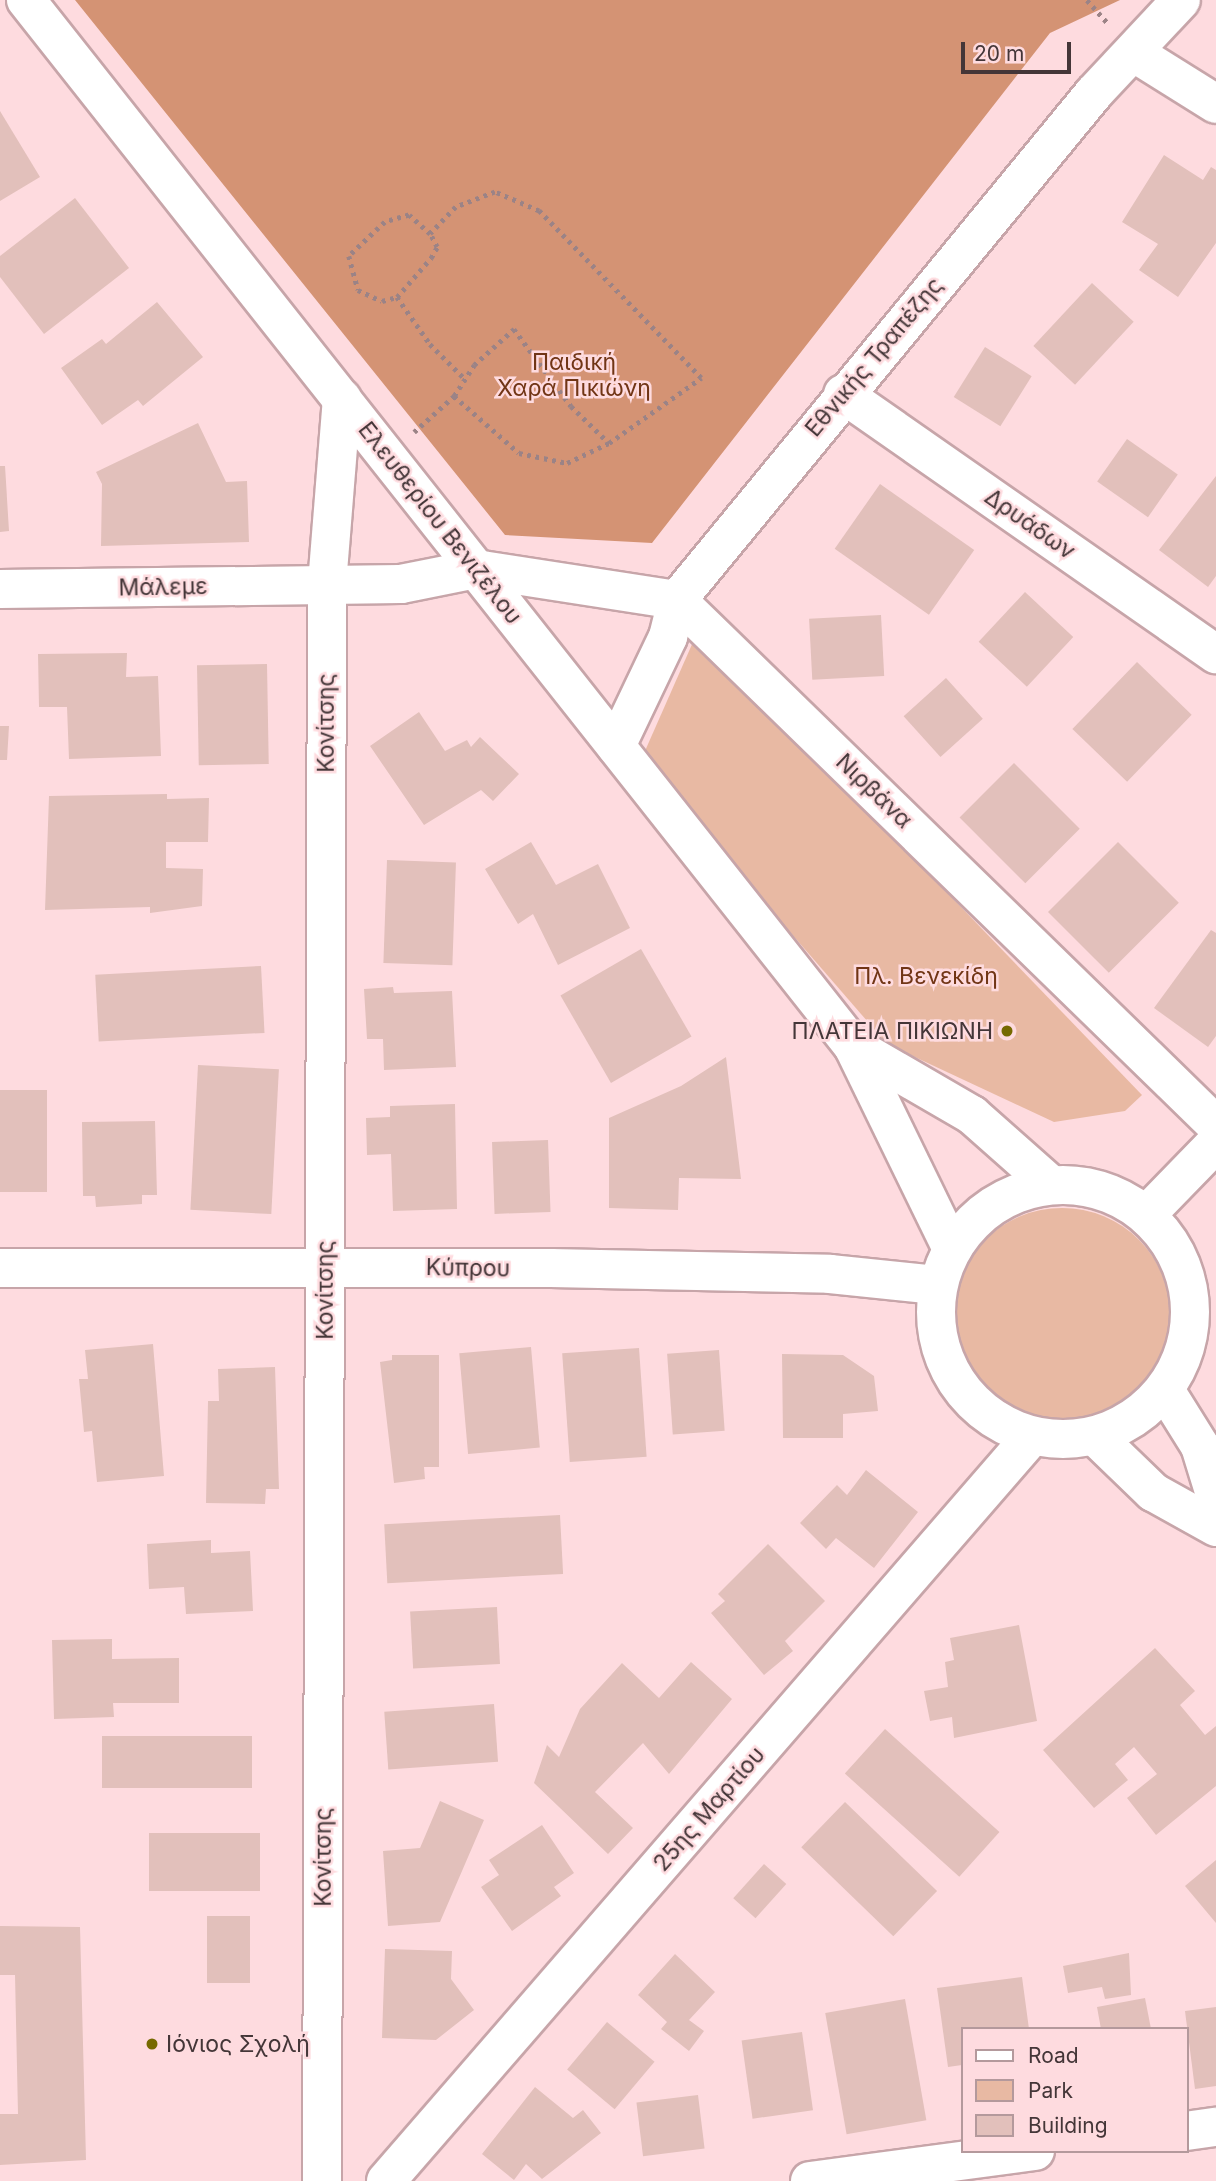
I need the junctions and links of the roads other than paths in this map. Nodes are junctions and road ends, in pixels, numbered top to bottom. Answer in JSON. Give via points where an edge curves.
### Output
{"nodes":[{"id":1,"x":26,"y":0,"type":"edge"},
{"id":2,"x":1181,"y":0,"type":"edge"},
{"id":3,"x":1136,"y":54,"type":"junction"},
{"id":4,"x":1216,"y":104,"type":"edge"},
{"id":5,"x":843,"y":394,"type":"junction"},
{"id":6,"x":342,"y":399,"type":"junction"},
{"id":7,"x":476,"y":569,"type":"junction"},
{"id":8,"x":327,"y":584,"type":"junction"},
{"id":9,"x":0,"y":589,"type":"edge"},
{"id":10,"x":677,"y":600,"type":"junction"},
{"id":11,"x":1216,"y":654,"type":"edge"},
{"id":12,"x":616,"y":746,"type":"junction"},
{"id":13,"x":853,"y":1046,"type":"junction"},
{"id":14,"x":1216,"y":1125,"type":"edge"},
{"id":15,"x":1216,"y":1143,"type":"edge"},
{"id":16,"x":1050,"y":1184,"type":"junction"},
{"id":17,"x":1146,"y":1215,"type":"junction"},
{"id":18,"x":952,"y":1248,"type":"junction"},
{"id":19,"x":325,"y":1266,"type":"junction"},
{"id":20,"x":0,"y":1268,"type":"edge"},
{"id":21,"x":936,"y":1285,"type":"junction"},
{"id":22,"x":1165,"y":1390,"type":"junction"},
{"id":23,"x":1032,"y":1436,"type":"junction"},
{"id":24,"x":1095,"y":1436,"type":"junction"},
{"id":25,"x":1216,"y":1498,"type":"edge"},
{"id":26,"x":1216,"y":1527,"type":"edge"},
{"id":27,"x":1216,"y":2127,"type":"edge"},
{"id":28,"x":1188,"y":2131,"type":"edge"},
{"id":29,"x":1020,"y":2153,"type":"edge"},
{"id":30,"x":322,"y":2181,"type":"edge"},
{"id":31,"x":386,"y":2181,"type":"edge"},
{"id":32,"x":810,"y":2181,"type":"edge"}],
"edges":[{"from":1,"to":6,"type":"street","name":"Ελευθερίου Βενιζέλου"},
{"from":2,"to":3,"type":"street","name":"Εθνικής Τραπέζης"},
{"from":3,"to":4,"type":"street"},
{"from":3,"to":5,"type":"street","name":"Εθνικής Τραπέζης","via":[[1094,93]]},
{"from":5,"to":10,"type":"street","name":"Εθνικής Τραπέζης"},
{"from":5,"to":11,"type":"street","name":"Δρυάδων"},
{"from":6,"to":7,"type":"street","name":"Ελευθερίου Βενιζέλου"},
{"from":6,"to":8,"type":"street","name":"Κονίτσης"},
{"from":7,"to":8,"type":"street","name":"Μάλεμε","via":[[401,583]]},
{"from":7,"to":10,"type":"street"},
{"from":7,"to":12,"type":"street","name":"Ελευθερίου Βενιζέλου"},
{"from":8,"to":9,"type":"street","name":"Μάλεμε"},
{"from":8,"to":19,"type":"street","name":"Κονίτσης"},
{"from":10,"to":12,"type":"street","name":"Εθνικής Τραπέζης","via":[[668,637]]},
{"from":10,"to":14,"type":"street","name":"Νιρβάνα"},
{"from":12,"to":13,"type":"street","name":"Ελευθερίου Βενιζέλου"},
{"from":13,"to":16,"type":"street","name":"Ελευθερίου Βενιζέλου","via":[[972,1115]]},
{"from":13,"to":18,"type":"street","name":"Ελευθερίου Βενιζέλου"},
{"from":15,"to":17,"type":"street"},
{"from":16,"to":17,"type":"street","via":[[1084,1186]]},
{"from":16,"to":18,"type":"street","via":[[993,1205]]},
{"from":17,"to":22,"type":"street","via":[[1179,1259],[1191,1312],[1179,1366]]},
{"from":18,"to":21,"type":"street"},
{"from":19,"to":20,"type":"street","name":"Κύπρου"},
{"from":19,"to":21,"type":"street","name":"Κύπρου","via":[[830,1274]]},
{"from":19,"to":30,"type":"street","name":"Κονίτσης"},
{"from":21,"to":23,"type":"street","via":[[939,1344],[952,1376],[1000,1424]]},
{"from":22,"to":24,"type":"street","via":[[1134,1419]]},
{"from":22,"to":25,"type":"street","via":[[1200,1446]]},
{"from":23,"to":24,"type":"street"},
{"from":23,"to":31,"type":"street","name":"25ης Μαρτίου"},
{"from":24,"to":26,"type":"street","via":[[1153,1492]]},
{"from":27,"to":28,"type":"street"},
{"from":29,"to":32,"type":"street"}]}
